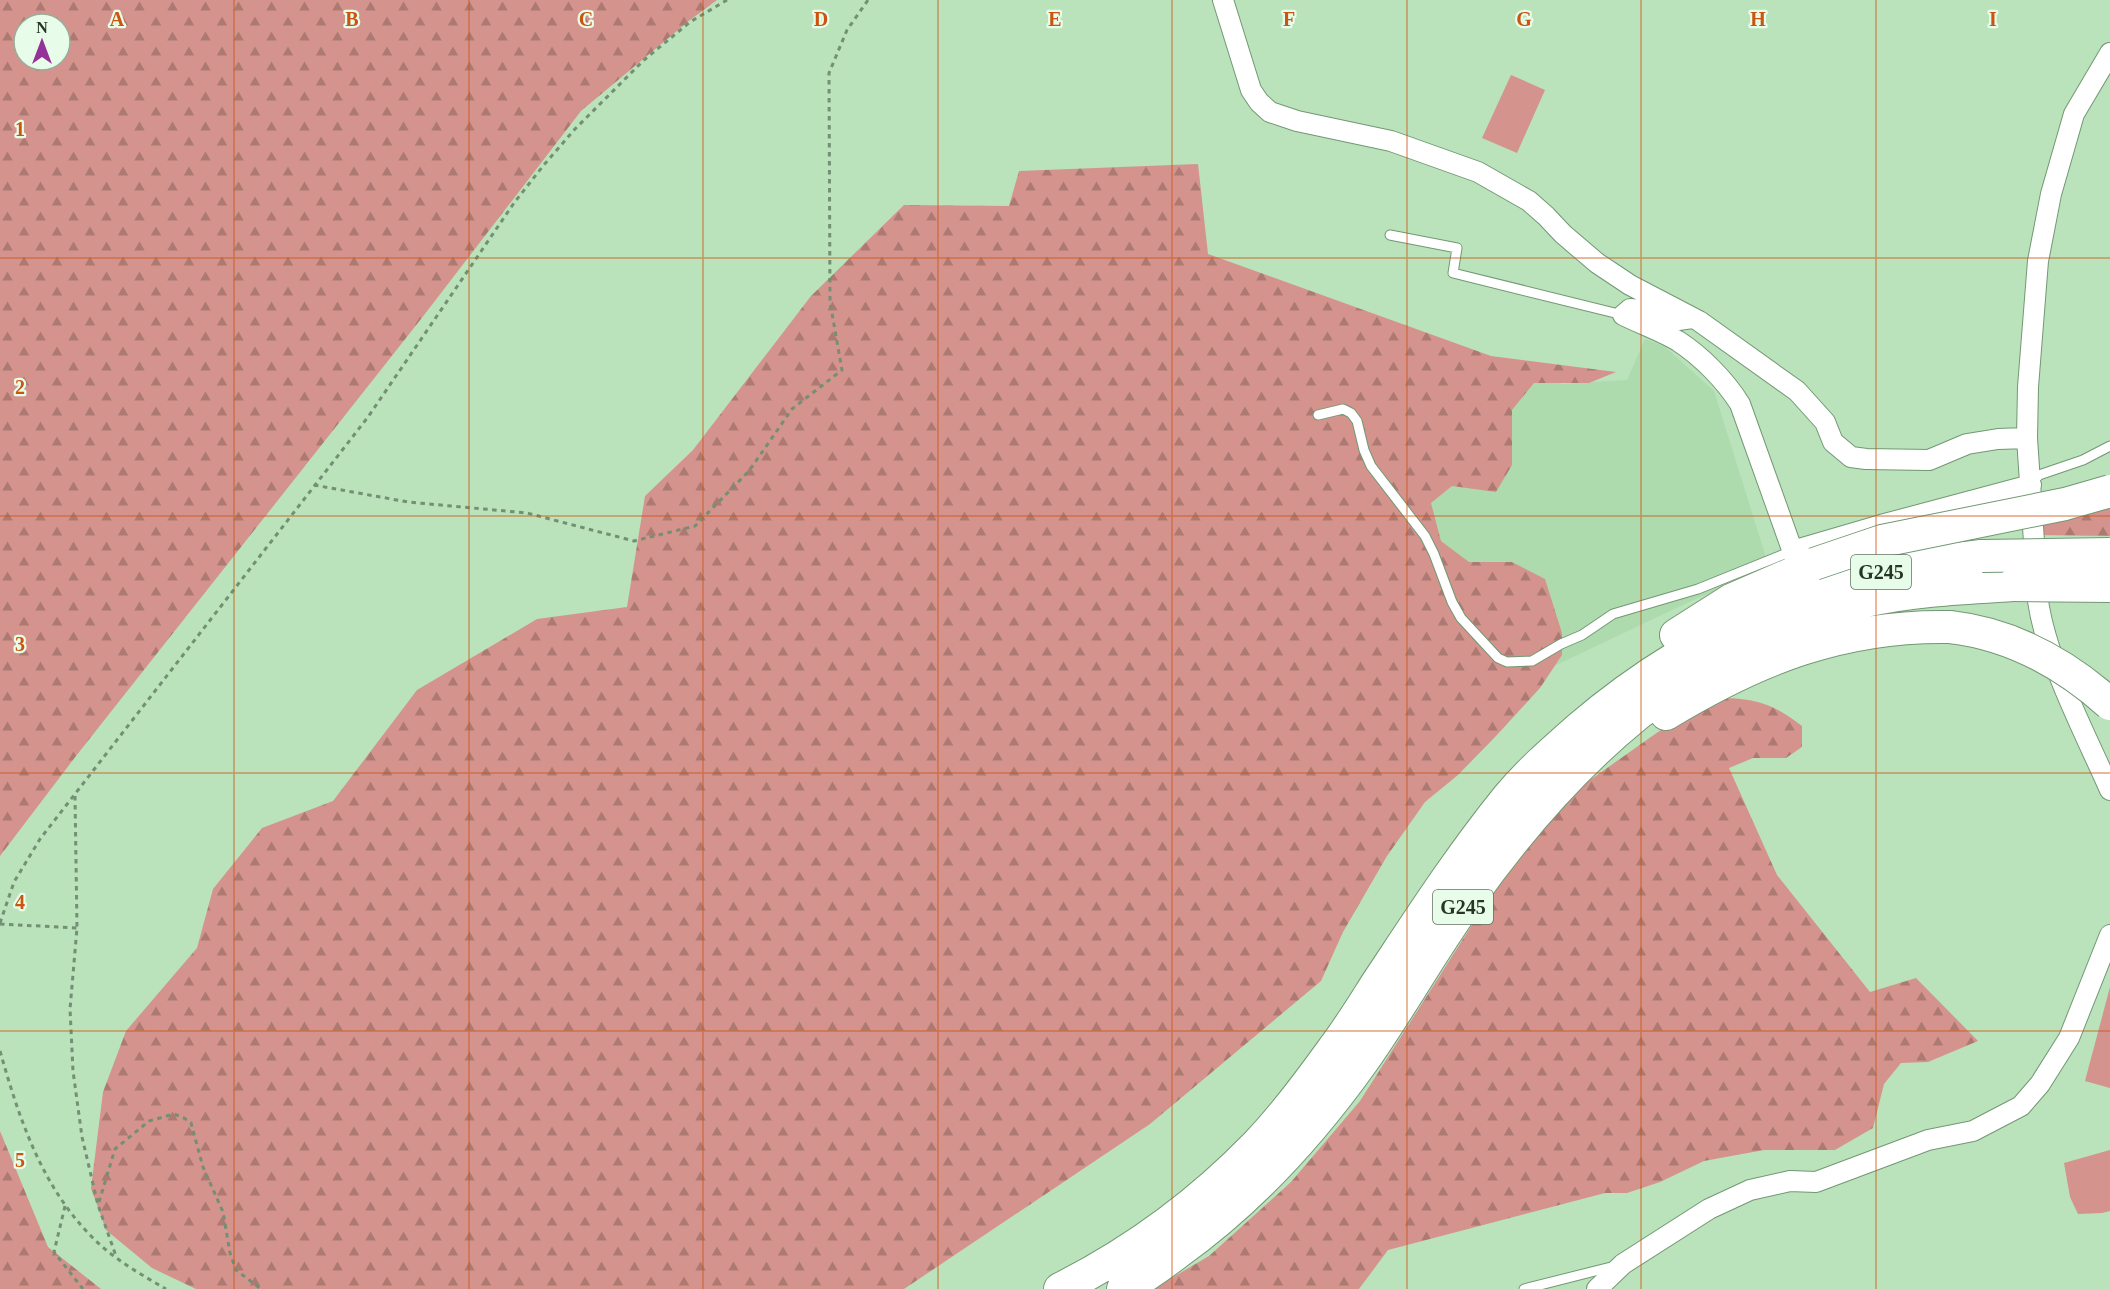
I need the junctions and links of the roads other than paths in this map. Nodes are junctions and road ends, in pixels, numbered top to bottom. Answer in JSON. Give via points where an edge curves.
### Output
{"nodes":[{"id":1,"x":1223,"y":0,"type":"edge"},
{"id":2,"x":2110,"y":53,"type":"edge"},
{"id":3,"x":1390,"y":235,"type":"dead end"},
{"id":4,"x":1623,"y":315,"type":"junction"},
{"id":5,"x":1692,"y":318,"type":"junction"},
{"id":6,"x":1318,"y":416,"type":"dead end"},
{"id":7,"x":2027,"y":438,"type":"junction"},
{"id":8,"x":2110,"y":446,"type":"edge"},
{"id":9,"x":2031,"y":485,"type":"junction"},
{"id":10,"x":2110,"y":490,"type":"edge"},
{"id":11,"x":2110,"y":554,"type":"edge"},
{"id":12,"x":1802,"y":561,"type":"junction"},
{"id":13,"x":2110,"y":586,"type":"edge"},
{"id":14,"x":2110,"y":704,"type":"edge"},
{"id":15,"x":1539,"y":763,"type":"junction"},
{"id":16,"x":1559,"y":787,"type":"junction"},
{"id":17,"x":2110,"y":790,"type":"edge"},
{"id":18,"x":2110,"y":934,"type":"edge"},
{"id":19,"x":1623,"y":1264,"type":"junction"},
{"id":20,"x":1060,"y":1289,"type":"edge"},
{"id":21,"x":1123,"y":1289,"type":"edge"},
{"id":22,"x":1524,"y":1289,"type":"edge"},
{"id":23,"x":1597,"y":1289,"type":"edge"}],
"edges":[{"from":1,"to":5,"type":"street","via":[[1251,90],[1270,112],[1391,141],[1478,172],[1529,201],[1597,263]]},
{"from":2,"to":7,"type":"street","via":[[2074,114],[2051,194],[2038,261]]},
{"from":3,"to":4,"type":"lane","via":[[1457,248],[1453,273]]},
{"from":4,"to":5,"type":"street","via":[[1630,309],[1671,321]]},
{"from":4,"to":12,"type":"street","via":[[1677,340],[1731,390]]},
{"from":5,"to":7,"type":"street","via":[[1797,391],[1825,422],[1833,442],[1851,457],[1929,460],[1967,444]]},
{"from":6,"to":12,"type":"lane","via":[[1342,409],[1351,413],[1371,466],[1425,536],[1461,618],[1498,658],[1507,662],[1532,661],[1612,614]]},
{"from":7,"to":9,"type":"street"},
{"from":8,"to":9,"type":"lane","via":[[2039,475]]},
{"from":9,"to":12,"type":"street","via":[[1881,525]]},
{"from":9,"to":17,"type":"street","via":[[2041,623]]},
{"from":10,"to":12,"type":"highway","bridge":true,"via":[[2065,504]]},
{"from":11,"to":15,"type":"highway","number":"G245","bridge":true,"via":[[1982,556],[1924,563],[1874,574],[1784,603],[1735,624],[1648,674]]},
{"from":12,"to":15,"type":"highway","via":[[1662,644],[1596,697],[1562,731]]},
{"from":13,"to":16,"type":"highway","number":"G245","bridge":true,"via":[[2013,585],[1918,591],[1825,612],[1701,668],[1666,691],[1603,743]]},
{"from":14,"to":16,"type":"highway","bridge":true,"via":[[2032,649],[1985,632],[1913,626],[1876,630],[1838,638],[1757,665],[1636,732]]},
{"from":15,"to":20,"type":"highway","number":"G245","via":[[1508,797],[1440,888],[1335,1047],[1259,1142],[1178,1215]]},
{"from":16,"to":21,"type":"highway","number":"G245","via":[[1466,902],[1364,1060],[1299,1142],[1247,1196],[1199,1237]]},
{"from":18,"to":19,"type":"street","via":[[2069,1038],[2021,1106],[1973,1131],[1928,1140],[1816,1182],[1790,1181],[1750,1190],[1708,1209]]},
{"from":19,"to":22,"type":"lane"},
{"from":19,"to":23,"type":"street"}]}
